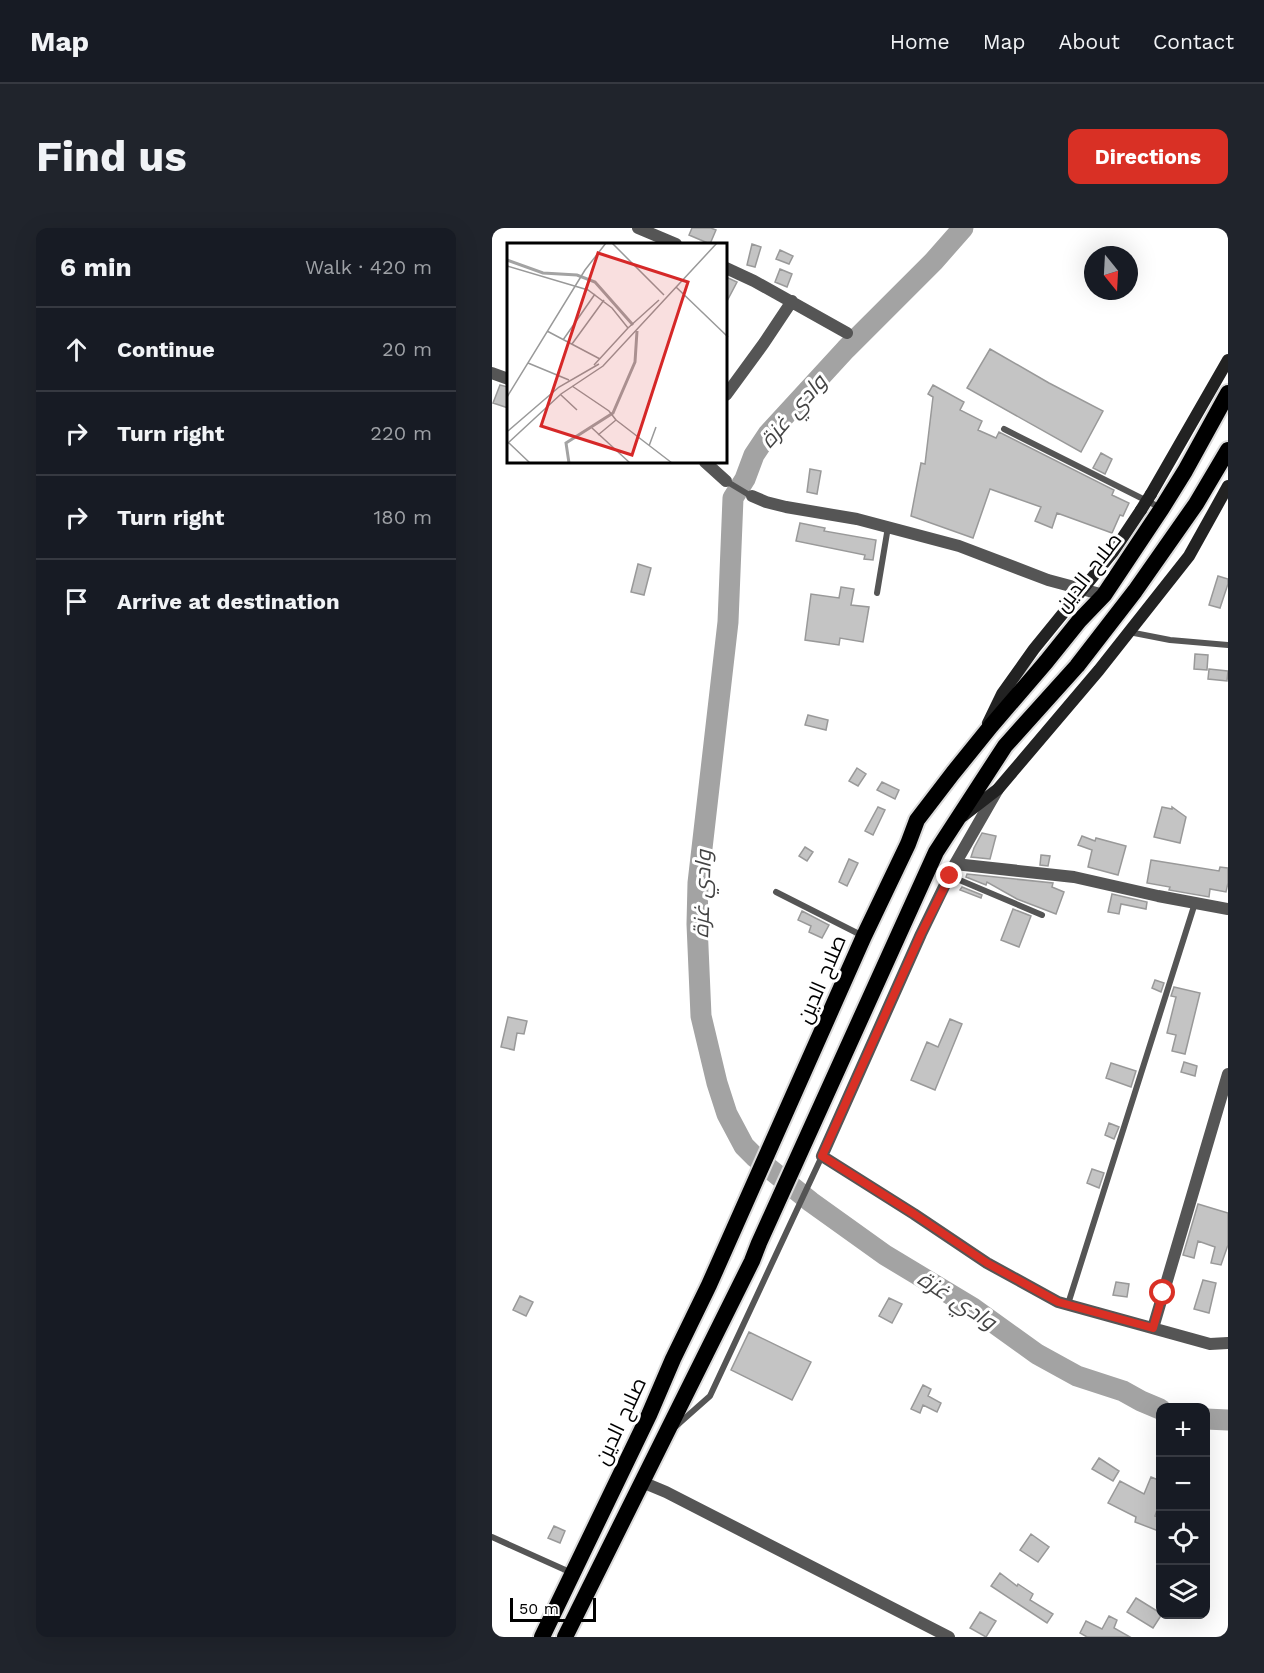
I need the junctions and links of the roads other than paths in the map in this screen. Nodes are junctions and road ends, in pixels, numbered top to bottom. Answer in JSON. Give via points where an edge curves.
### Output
{"nodes":[{"id":1,"x":638,"y":228,"type":"edge"},
{"id":2,"x":674,"y":243,"type":"edge"},
{"id":3,"x":728,"y":269,"type":"edge"},
{"id":4,"x":792,"y":301,"type":"junction"},
{"id":5,"x":846,"y":333,"type":"dead end"},
{"id":6,"x":1228,"y":360,"type":"edge"},
{"id":7,"x":492,"y":373,"type":"edge"},
{"id":8,"x":507,"y":379,"type":"edge"},
{"id":9,"x":728,"y":392,"type":"edge"},
{"id":10,"x":1228,"y":393,"type":"edge"},
{"id":11,"x":1004,"y":429,"type":"dead end"},
{"id":12,"x":1228,"y":450,"type":"edge"},
{"id":13,"x":707,"y":464,"type":"edge"},
{"id":14,"x":726,"y":480,"type":"joint"},
{"id":15,"x":1228,"y":486,"type":"edge"},
{"id":16,"x":752,"y":496,"type":"joint"},
{"id":17,"x":1162,"y":508,"type":"junction"},
{"id":18,"x":888,"y":527,"type":"junction"},
{"id":19,"x":1083,"y":589,"type":"junction"},
{"id":20,"x":877,"y":593,"type":"dead end"},
{"id":21,"x":1104,"y":595,"type":"junction"},
{"id":22,"x":1129,"y":632,"type":"junction"},
{"id":23,"x":1228,"y":645,"type":"edge"},
{"id":24,"x":982,"y":737,"type":"junction"},
{"id":25,"x":998,"y":789,"type":"junction"},
{"id":26,"x":955,"y":822,"type":"junction"},
{"id":27,"x":953,"y":870,"type":"junction"},
{"id":28,"x":776,"y":892,"type":"dead end"},
{"id":29,"x":1195,"y":903,"type":"junction"},
{"id":30,"x":1228,"y":909,"type":"edge"},
{"id":31,"x":1042,"y":915,"type":"dead end"},
{"id":32,"x":864,"y":936,"type":"junction"},
{"id":33,"x":1228,"y":1074,"type":"edge"},
{"id":34,"x":822,"y":1156,"type":"junction"},
{"id":35,"x":1068,"y":1305,"type":"junction"},
{"id":36,"x":1153,"y":1328,"type":"junction"},
{"id":37,"x":1228,"y":1343,"type":"edge"},
{"id":38,"x":666,"y":1435,"type":"junction"},
{"id":39,"x":642,"y":1482,"type":"junction"},
{"id":40,"x":492,"y":1537,"type":"edge"},
{"id":41,"x":572,"y":1573,"type":"junction"},
{"id":42,"x":542,"y":1637,"type":"edge"},
{"id":43,"x":565,"y":1637,"type":"edge"},
{"id":44,"x":949,"y":1637,"type":"edge"}],
"edges":[{"from":1,"to":2,"type":"street"},
{"from":3,"to":4,"type":"street"},
{"from":4,"to":5,"type":"street"},
{"from":4,"to":9,"type":"street"},
{"from":6,"to":19,"type":"main road","bridge":true,"via":[[1142,510]]},
{"from":7,"to":8,"type":"street"},
{"from":10,"to":17,"type":"highway","name":"صلاح الدين"},
{"from":11,"to":17,"type":"lane"},
{"from":12,"to":26,"type":"highway","via":[[1136,591],[1077,666],[1005,746]]},
{"from":13,"to":14,"type":"street"},
{"from":14,"to":16,"type":"lane"},
{"from":15,"to":22,"type":"main road","via":[[1189,556]]},
{"from":16,"to":18,"type":"street"},
{"from":17,"to":21,"type":"highway","name":"صلاح الدين"},
{"from":18,"to":19,"type":"street","via":[[959,546]]},
{"from":18,"to":20,"type":"lane"},
{"from":19,"to":21,"type":"street"},
{"from":19,"to":24,"type":"main road","via":[[1002,694]]},
{"from":21,"to":24,"type":"highway","name":"صلاح الدين"},
{"from":22,"to":23,"type":"lane"},
{"from":22,"to":25,"type":"main road"},
{"from":24,"to":32,"type":"highway","name":"صلاح الدين","via":[[917,820]]},
{"from":25,"to":26,"type":"main road"},
{"from":25,"to":27,"type":"street"},
{"from":26,"to":38,"type":"highway","via":[[936,852],[753,1261]]},
{"from":27,"to":29,"type":"street","via":[[1074,877]]},
{"from":27,"to":31,"type":"lane"},
{"from":27,"to":34,"type":"street"},
{"from":28,"to":32,"type":"lane"},
{"from":29,"to":30,"type":"street"},
{"from":29,"to":35,"type":"lane"},
{"from":32,"to":41,"type":"highway","name":"صلاح الدين","via":[[650,1415]]},
{"from":33,"to":36,"type":"street"},
{"from":34,"to":35,"type":"street","via":[[987,1263]]},
{"from":34,"to":38,"type":"lane","via":[[710,1396]]},
{"from":35,"to":36,"type":"street"},
{"from":36,"to":37,"type":"street","via":[[1210,1344]]},
{"from":38,"to":39,"type":"highway"},
{"from":39,"to":43,"type":"highway"},
{"from":39,"to":44,"type":"street"},
{"from":40,"to":41,"type":"lane"},
{"from":41,"to":42,"type":"highway","name":"صلاح الدين"}]}
